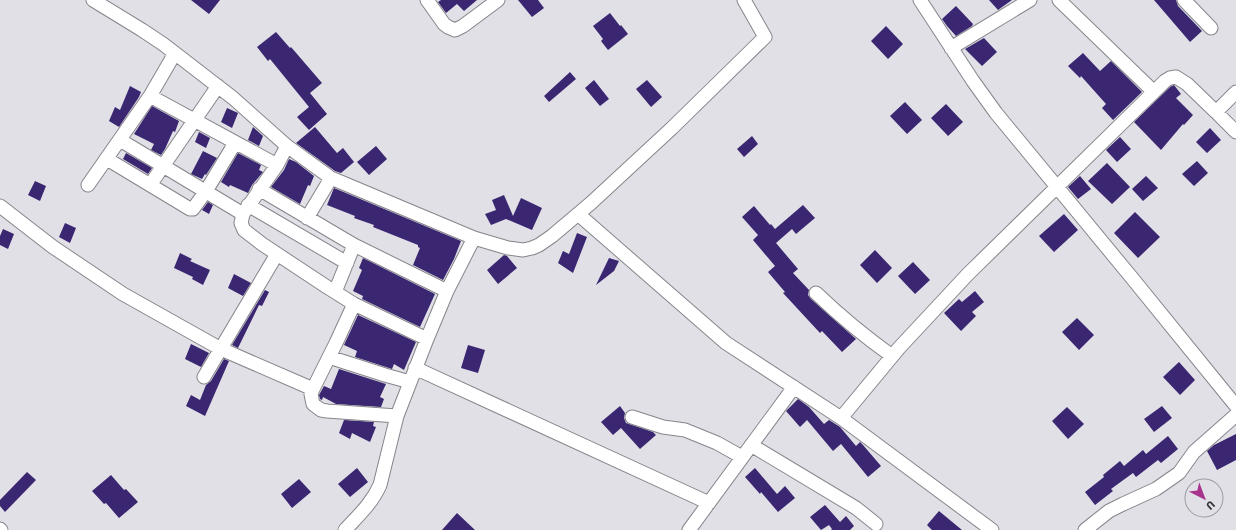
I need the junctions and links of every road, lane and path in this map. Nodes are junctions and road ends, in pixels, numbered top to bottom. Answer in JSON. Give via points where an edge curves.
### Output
{"nodes":[{"id":1,"x":93,"y":0,"type":"edge"},
{"id":2,"x":427,"y":0,"type":"edge"},
{"id":3,"x":498,"y":0,"type":"edge"},
{"id":4,"x":744,"y":0,"type":"edge"},
{"id":5,"x":920,"y":0,"type":"edge"},
{"id":6,"x":1030,"y":0,"type":"edge"},
{"id":7,"x":1059,"y":0,"type":"edge"},
{"id":8,"x":1184,"y":0,"type":"edge"},
{"id":9,"x":1211,"y":28,"type":"dead end"},
{"id":10,"x":951,"y":48,"type":"junction"},
{"id":11,"x":174,"y":53,"type":"junction"},
{"id":12,"x":218,"y":86,"type":"junction"},
{"id":13,"x":1154,"y":92,"type":"junction"},
{"id":14,"x":1236,"y":92,"type":"edge"},
{"id":15,"x":150,"y":96,"type":"junction"},
{"id":16,"x":1216,"y":112,"type":"junction"},
{"id":17,"x":195,"y":121,"type":"junction"},
{"id":18,"x":1236,"y":132,"type":"edge"},
{"id":19,"x":120,"y":140,"type":"junction"},
{"id":20,"x":235,"y":143,"type":"junction"},
{"id":21,"x":287,"y":146,"type":"junction"},
{"id":22,"x":107,"y":159,"type":"junction"},
{"id":23,"x":277,"y":165,"type":"junction"},
{"id":24,"x":164,"y":166,"type":"junction"},
{"id":25,"x":331,"y":178,"type":"junction"},
{"id":26,"x":88,"y":185,"type":"dead end"},
{"id":27,"x":150,"y":185,"type":"junction"},
{"id":28,"x":1057,"y":186,"type":"junction"},
{"id":29,"x":259,"y":189,"type":"junction"},
{"id":30,"x":206,"y":191,"type":"junction"},
{"id":31,"x":0,"y":206,"type":"edge"},
{"id":32,"x":246,"y":210,"type":"junction"},
{"id":33,"x":578,"y":214,"type":"junction"},
{"id":34,"x":308,"y":218,"type":"junction"},
{"id":35,"x":474,"y":238,"type":"junction"},
{"id":36,"x":354,"y":245,"type":"junction"},
{"id":37,"x":277,"y":254,"type":"junction"},
{"id":38,"x":346,"y":263,"type":"junction"},
{"id":39,"x":447,"y":291,"type":"junction"},
{"id":40,"x":335,"y":292,"type":"junction"},
{"id":41,"x":816,"y":293,"type":"dead end"},
{"id":42,"x":354,"y":304,"type":"junction"},
{"id":43,"x":427,"y":339,"type":"junction"},
{"id":44,"x":221,"y":349,"type":"junction"},
{"id":45,"x":892,"y":356,"type":"junction"},
{"id":46,"x":329,"y":357,"type":"junction"},
{"id":47,"x":415,"y":368,"type":"junction"},
{"id":48,"x":204,"y":377,"type":"dead end"},
{"id":49,"x":410,"y":382,"type":"junction"},
{"id":50,"x":794,"y":387,"type":"junction"},
{"id":51,"x":313,"y":389,"type":"junction"},
{"id":52,"x":1236,"y":406,"type":"edge"},
{"id":53,"x":1236,"y":415,"type":"edge"},
{"id":54,"x":397,"y":416,"type":"junction"},
{"id":55,"x":632,"y":418,"type":"dead end"},
{"id":56,"x":841,"y":418,"type":"junction"},
{"id":57,"x":751,"y":445,"type":"junction"},
{"id":58,"x":742,"y":457,"type":"junction"},
{"id":59,"x":709,"y":503,"type":"junction"},
{"id":60,"x":876,"y":524,"type":"dead end"},
{"id":61,"x":345,"y":530,"type":"edge"},
{"id":62,"x":689,"y":530,"type":"edge"},
{"id":63,"x":992,"y":530,"type":"edge"},
{"id":64,"x":1085,"y":530,"type":"edge"}],
"edges":[{"from":1,"to":11,"type":"street"},
{"from":2,"to":3,"type":"street","via":[[444,24],[455,30]]},
{"from":4,"to":33,"type":"street","via":[[765,37],[672,128]]},
{"from":5,"to":10,"type":"street"},
{"from":6,"to":10,"type":"street"},
{"from":7,"to":13,"type":"street"},
{"from":8,"to":9,"type":"street"},
{"from":10,"to":28,"type":"street","via":[[996,113]]},
{"from":11,"to":12,"type":"street"},
{"from":11,"to":15,"type":"street"},
{"from":12,"to":17,"type":"street"},
{"from":12,"to":21,"type":"street"},
{"from":13,"to":16,"type":"street","via":[[1165,81],[1176,77]]},
{"from":13,"to":28,"type":"street"},
{"from":14,"to":16,"type":"street"},
{"from":15,"to":17,"type":"street"},
{"from":15,"to":19,"type":"street"},
{"from":16,"to":18,"type":"street"},
{"from":17,"to":20,"type":"street"},
{"from":17,"to":24,"type":"street"},
{"from":19,"to":22,"type":"street"},
{"from":19,"to":24,"type":"street"},
{"from":20,"to":23,"type":"street"},
{"from":20,"to":30,"type":"street"},
{"from":21,"to":23,"type":"street"},
{"from":21,"to":25,"type":"street"},
{"from":22,"to":26,"type":"street"},
{"from":22,"to":27,"type":"street"},
{"from":23,"to":29,"type":"street"},
{"from":24,"to":27,"type":"street"},
{"from":24,"to":30,"type":"street"},
{"from":25,"to":34,"type":"street"},
{"from":25,"to":35,"type":"street"},
{"from":27,"to":30,"type":"street","via":[[190,209],[196,207]]},
{"from":28,"to":45,"type":"street","via":[[968,274]]},
{"from":28,"to":52,"type":"street"},
{"from":29,"to":32,"type":"street"},
{"from":29,"to":34,"type":"street"},
{"from":30,"to":32,"type":"street"},
{"from":31,"to":44,"type":"street","via":[[87,271]]},
{"from":32,"to":37,"type":"street","via":[[241,223],[244,230]]},
{"from":32,"to":38,"type":"street"},
{"from":33,"to":35,"type":"street","via":[[552,236],[532,248],[508,248]]},
{"from":33,"to":50,"type":"street","via":[[726,343]]},
{"from":34,"to":36,"type":"street"},
{"from":35,"to":39,"type":"street"},
{"from":36,"to":38,"type":"street"},
{"from":36,"to":39,"type":"street"},
{"from":37,"to":40,"type":"street"},
{"from":37,"to":44,"type":"street"},
{"from":38,"to":40,"type":"street"},
{"from":39,"to":43,"type":"street"},
{"from":40,"to":42,"type":"street"},
{"from":41,"to":45,"type":"street","via":[[837,314]]},
{"from":42,"to":43,"type":"street"},
{"from":42,"to":46,"type":"street"},
{"from":43,"to":47,"type":"street"},
{"from":44,"to":48,"type":"street"},
{"from":44,"to":51,"type":"street"},
{"from":45,"to":56,"type":"street"},
{"from":46,"to":49,"type":"street"},
{"from":46,"to":51,"type":"street"},
{"from":47,"to":49,"type":"street"},
{"from":47,"to":59,"type":"street"},
{"from":49,"to":54,"type":"street"},
{"from":50,"to":56,"type":"street"},
{"from":50,"to":57,"type":"street"},
{"from":51,"to":54,"type":"street","via":[[313,404],[321,410]]},
{"from":53,"to":64,"type":"street","via":[[1194,452],[1179,473],[1156,489],[1110,511]]},
{"from":54,"to":61,"type":"street","via":[[380,485],[370,504]]},
{"from":55,"to":58,"type":"street","via":[[685,430]]},
{"from":56,"to":63,"type":"street"},
{"from":57,"to":58,"type":"street"},
{"from":57,"to":60,"type":"street","via":[[856,508]]},
{"from":58,"to":59,"type":"street"},
{"from":59,"to":62,"type":"street"}]}
